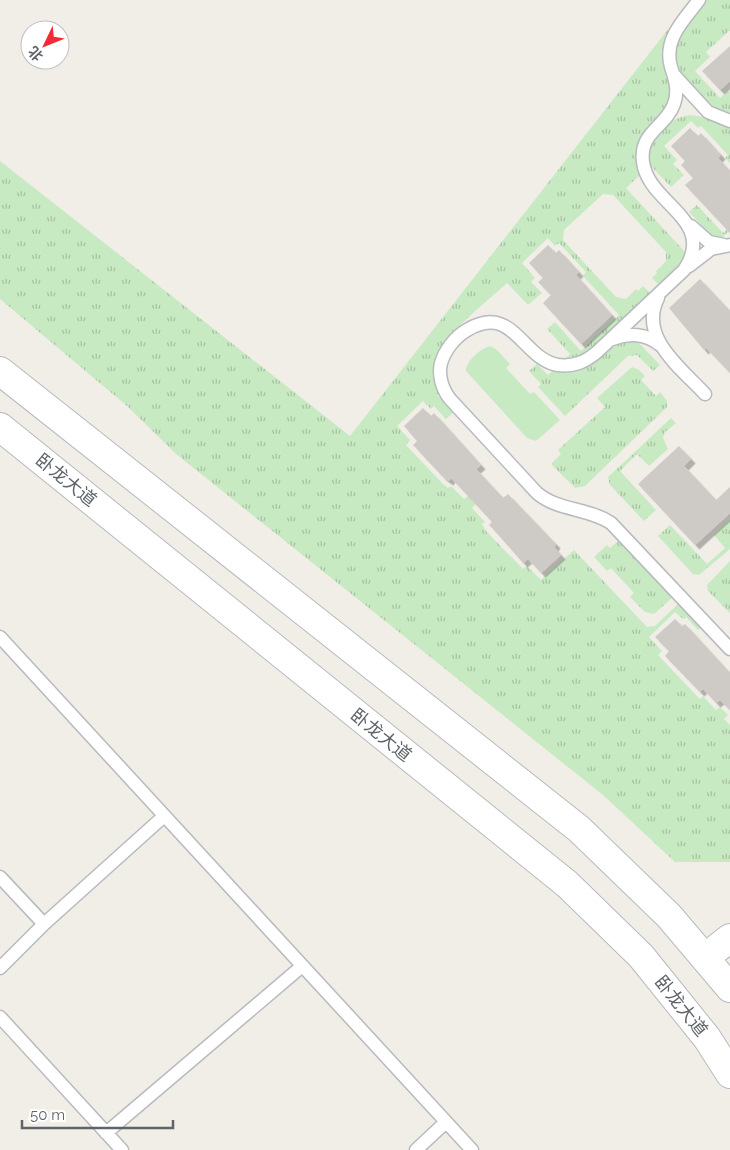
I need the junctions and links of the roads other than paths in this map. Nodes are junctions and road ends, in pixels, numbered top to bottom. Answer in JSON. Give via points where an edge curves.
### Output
{"nodes":[{"id":1,"x":699,"y":0,"type":"edge"},
{"id":2,"x":674,"y":74,"type":"junction"},
{"id":3,"x":730,"y":122,"type":"edge"},
{"id":4,"x":681,"y":214,"type":"junction"},
{"id":5,"x":728,"y":245,"type":"edge"},
{"id":6,"x":681,"y":273,"type":"junction"},
{"id":7,"x":662,"y":292,"type":"junction"},
{"id":8,"x":607,"y":343,"type":"junction"},
{"id":9,"x":662,"y":347,"type":"junction"},
{"id":10,"x":0,"y":371,"type":"edge"},
{"id":11,"x":705,"y":394,"type":"dead end"},
{"id":12,"x":0,"y":427,"type":"edge"},
{"id":13,"x":0,"y":637,"type":"edge"},
{"id":14,"x":730,"y":649,"type":"edge"},
{"id":15,"x":163,"y":816,"type":"junction"},
{"id":16,"x":0,"y":877,"type":"edge"},
{"id":17,"x":44,"y":924,"type":"junction"},
{"id":18,"x":730,"y":938,"type":"edge"},
{"id":19,"x":706,"y":957,"type":"junction"},
{"id":20,"x":301,"y":967,"type":"junction"},
{"id":21,"x":0,"y":968,"type":"edge"},
{"id":22,"x":730,"y":988,"type":"edge"},
{"id":23,"x":0,"y":1017,"type":"edge"},
{"id":24,"x":730,"y":1074,"type":"edge"},
{"id":25,"x":446,"y":1122,"type":"junction"},
{"id":26,"x":106,"y":1133,"type":"junction"},
{"id":27,"x":122,"y":1150,"type":"edge"},
{"id":28,"x":416,"y":1150,"type":"edge"},
{"id":29,"x":472,"y":1150,"type":"edge"}],
"edges":[{"from":1,"to":2,"type":"lane","via":[[672,36],[669,50]]},
{"from":2,"to":3,"type":"lane","via":[[708,112]]},
{"from":2,"to":4,"type":"lane","via":[[674,105],[649,135],[643,158],[649,180]]},
{"from":4,"to":5,"type":"lane","via":[[704,239]]},
{"from":4,"to":6,"type":"lane","via":[[693,243],[690,260]]},
{"from":5,"to":6,"type":"lane","via":[[705,252]]},
{"from":6,"to":7,"type":"lane"},
{"from":7,"to":8,"type":"lane"},
{"from":7,"to":9,"type":"lane","via":[[652,317],[653,330]]},
{"from":8,"to":9,"type":"lane","via":[[632,335],[645,336]]},
{"from":8,"to":14,"type":"lane","via":[[587,360],[561,365],[541,357],[508,327],[479,325],[462,334],[447,350],[441,364],[442,385],[450,399],[537,493],[553,503],[600,516],[611,523]]},
{"from":9,"to":11,"type":"lane"},
{"from":10,"to":19,"type":"main road","via":[[578,829],[669,916]]},
{"from":12,"to":24,"type":"main road","name":"卧龙大道","via":[[566,884],[641,956],[707,1038]]},
{"from":13,"to":15,"type":"lane"},
{"from":15,"to":17,"type":"lane"},
{"from":15,"to":20,"type":"lane"},
{"from":16,"to":17,"type":"lane"},
{"from":17,"to":21,"type":"lane"},
{"from":18,"to":19,"type":"main road"},
{"from":19,"to":22,"type":"main road"},
{"from":20,"to":25,"type":"lane"},
{"from":20,"to":26,"type":"lane"},
{"from":23,"to":26,"type":"lane"},
{"from":25,"to":28,"type":"lane"},
{"from":25,"to":29,"type":"lane"},
{"from":26,"to":27,"type":"lane"}]}
